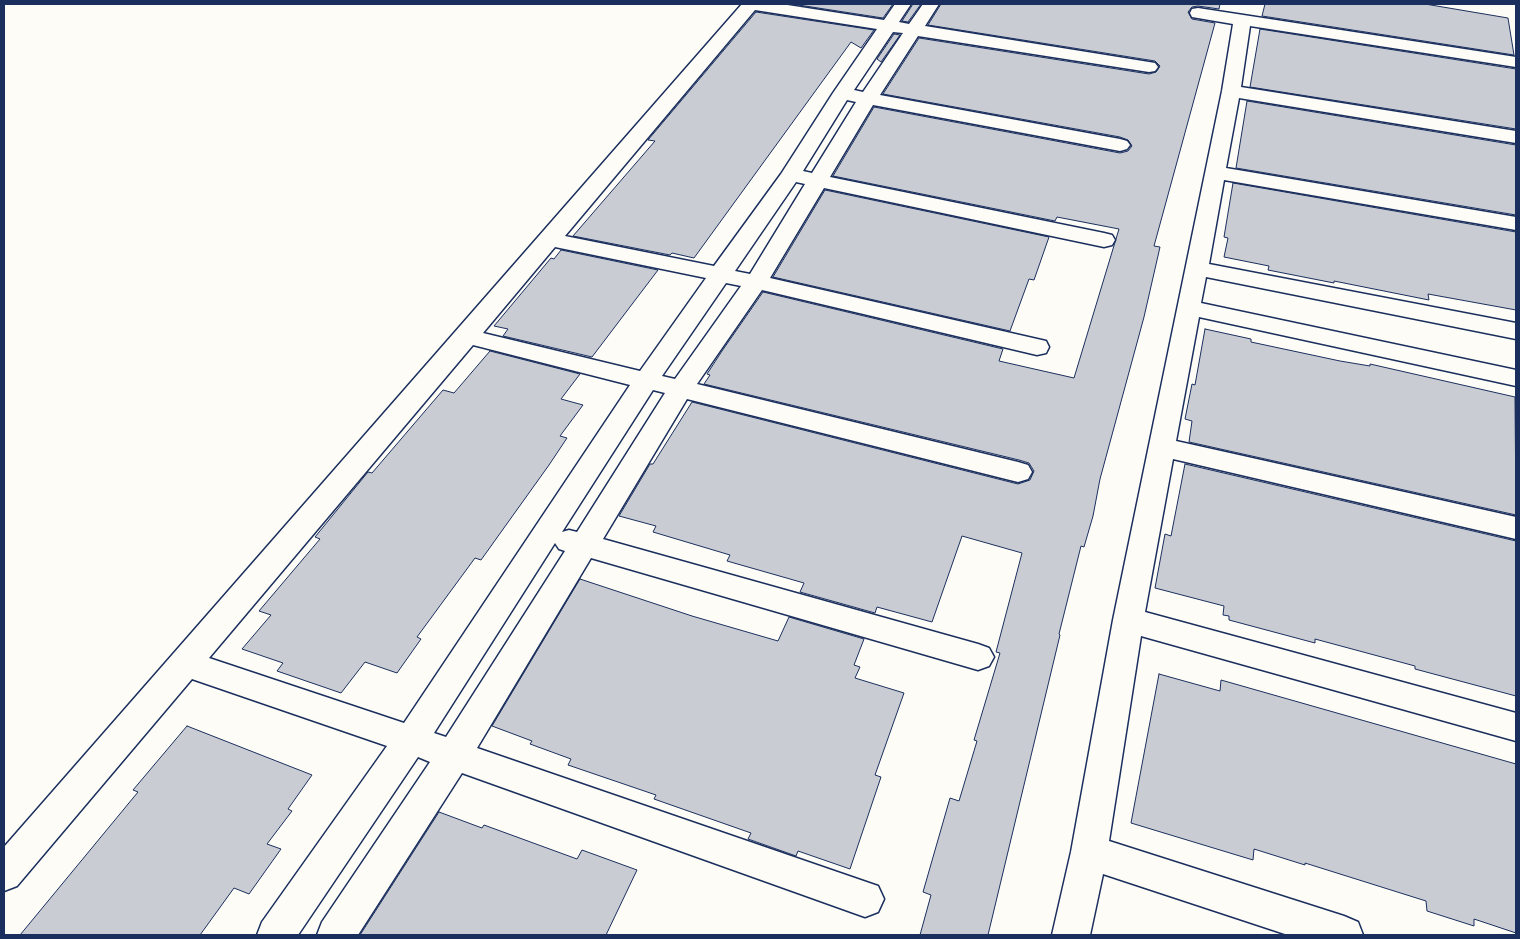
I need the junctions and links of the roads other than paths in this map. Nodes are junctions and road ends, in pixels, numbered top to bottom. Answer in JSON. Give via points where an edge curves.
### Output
{"nodes":[{"id":1,"x":751,"y":4,"type":"edge"},
{"id":2,"x":903,"y":4,"type":"edge"},
{"id":3,"x":932,"y":4,"type":"edge"},
{"id":4,"x":1198,"y":14,"type":"dead end"},
{"id":5,"x":1242,"y":20,"type":"junction"},
{"id":6,"x":887,"y":26,"type":"junction"},
{"id":7,"x":915,"y":30,"type":"junction"},
{"id":8,"x":1516,"y":62,"type":"edge"},
{"id":9,"x":1149,"y":68,"type":"dead end"},
{"id":10,"x":1231,"y":91,"type":"junction"},
{"id":11,"x":842,"y":93,"type":"junction"},
{"id":12,"x":868,"y":98,"type":"junction"},
{"id":13,"x":1516,"y":137,"type":"edge"},
{"id":14,"x":1120,"y":145,"type":"dead end"},
{"id":15,"x":1215,"y":172,"type":"junction"},
{"id":16,"x":790,"y":175,"type":"junction"},
{"id":17,"x":819,"y":180,"type":"junction"},
{"id":18,"x":1516,"y":224,"type":"edge"},
{"id":19,"x":549,"y":239,"type":"junction"},
{"id":20,"x":1104,"y":240,"type":"dead end"},
{"id":21,"x":1196,"y":268,"type":"junction"},
{"id":22,"x":719,"y":274,"type":"junction"},
{"id":23,"x":756,"y":282,"type":"junction"},
{"id":24,"x":1189,"y":308,"type":"junction"},
{"id":25,"x":1516,"y":330,"type":"edge"},
{"id":26,"x":466,"y":336,"type":"junction"},
{"id":27,"x":1037,"y":347,"type":"dead end"},
{"id":28,"x":1516,"y":378,"type":"edge"},
{"id":29,"x":646,"y":381,"type":"junction"},
{"id":30,"x":680,"y":390,"type":"junction"},
{"id":31,"x":1161,"y":447,"type":"junction"},
{"id":32,"x":1018,"y":472,"type":"dead end"},
{"id":33,"x":1516,"y":528,"type":"edge"},
{"id":34,"x":546,"y":534,"type":"junction"},
{"id":35,"x":585,"y":546,"type":"junction"},
{"id":36,"x":1128,"y":620,"type":"junction"},
{"id":37,"x":978,"y":658,"type":"dead end"},
{"id":38,"x":184,"y":663,"type":"junction"},
{"id":39,"x":1516,"y":727,"type":"edge"},
{"id":40,"x":411,"y":740,"type":"junction"},
{"id":41,"x":454,"y":755,"type":"junction"},
{"id":42,"x":1089,"y":852,"type":"junction"},
{"id":43,"x":4,"y":874,"type":"edge"},
{"id":44,"x":865,"y":898,"type":"dead end"},
{"id":45,"x":276,"y":935,"type":"edge"},
{"id":46,"x":336,"y":935,"type":"edge"},
{"id":47,"x":1071,"y":935,"type":"edge"},
{"id":48,"x":1344,"y":935,"type":"edge"}],
"edges":[{"from":1,"to":6,"type":"street"},
{"from":1,"to":19,"type":"street"},
{"from":2,"to":6,"type":"street"},
{"from":3,"to":7,"type":"street"},
{"from":4,"to":5,"type":"street"},
{"from":5,"to":8,"type":"street"},
{"from":5,"to":10,"type":"street"},
{"from":6,"to":7,"type":"street"},
{"from":6,"to":11,"type":"street"},
{"from":7,"to":9,"type":"street"},
{"from":7,"to":12,"type":"street"},
{"from":10,"to":13,"type":"street"},
{"from":10,"to":15,"type":"street"},
{"from":11,"to":12,"type":"street"},
{"from":11,"to":16,"type":"street"},
{"from":12,"to":14,"type":"street"},
{"from":12,"to":17,"type":"street"},
{"from":15,"to":18,"type":"street"},
{"from":15,"to":21,"type":"street"},
{"from":16,"to":17,"type":"street"},
{"from":16,"to":22,"type":"street"},
{"from":17,"to":20,"type":"street"},
{"from":17,"to":23,"type":"street"},
{"from":19,"to":22,"type":"street"},
{"from":19,"to":26,"type":"street"},
{"from":21,"to":24,"type":"street"},
{"from":21,"to":25,"type":"street"},
{"from":22,"to":23,"type":"street"},
{"from":22,"to":29,"type":"street"},
{"from":23,"to":27,"type":"street"},
{"from":23,"to":30,"type":"street"},
{"from":24,"to":28,"type":"street"},
{"from":24,"to":31,"type":"street"},
{"from":26,"to":29,"type":"street"},
{"from":26,"to":38,"type":"street"},
{"from":29,"to":30,"type":"street"},
{"from":29,"to":34,"type":"street"},
{"from":30,"to":32,"type":"street"},
{"from":30,"to":35,"type":"street"},
{"from":31,"to":33,"type":"street"},
{"from":31,"to":36,"type":"street"},
{"from":34,"to":35,"type":"street"},
{"from":34,"to":40,"type":"street"},
{"from":35,"to":37,"type":"street"},
{"from":35,"to":41,"type":"street"},
{"from":36,"to":39,"type":"street"},
{"from":36,"to":42,"type":"street"},
{"from":38,"to":40,"type":"street"},
{"from":38,"to":43,"type":"street"},
{"from":40,"to":41,"type":"street"},
{"from":40,"to":45,"type":"street"},
{"from":41,"to":44,"type":"street"},
{"from":41,"to":46,"type":"street"},
{"from":42,"to":47,"type":"street"},
{"from":42,"to":48,"type":"street"}]}
